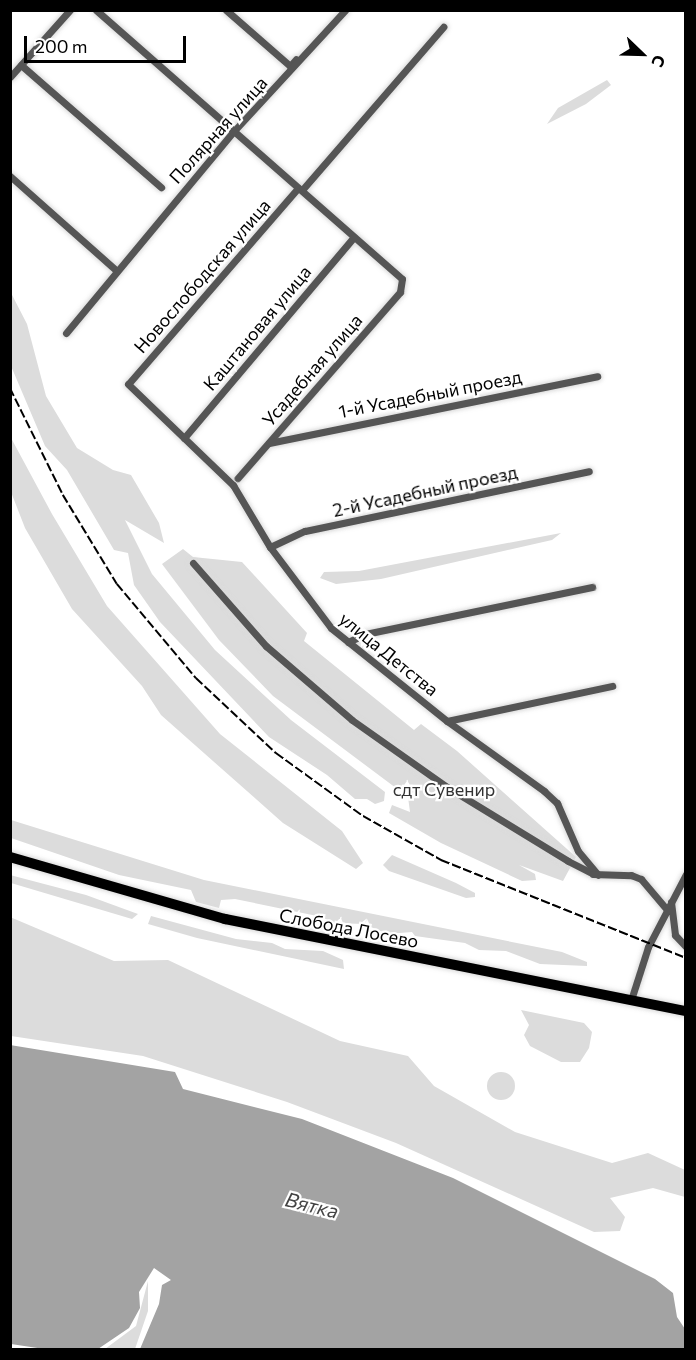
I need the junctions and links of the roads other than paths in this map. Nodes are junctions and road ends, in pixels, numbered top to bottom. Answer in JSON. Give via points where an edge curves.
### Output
{"nodes":[{"id":1,"x":70,"y":10,"type":"edge"},
{"id":2,"x":96,"y":10,"type":"edge"},
{"id":3,"x":226,"y":10,"type":"edge"},
{"id":4,"x":339,"y":10,"type":"edge"},
{"id":5,"x":345,"y":10,"type":"edge"},
{"id":6,"x":443,"y":27,"type":"dead end"},
{"id":7,"x":21,"y":65,"type":"junction"},
{"id":8,"x":10,"y":77,"type":"edge"},
{"id":9,"x":233,"y":132,"type":"junction"},
{"id":10,"x":10,"y":176,"type":"edge"},
{"id":11,"x":161,"y":187,"type":"dead end"},
{"id":12,"x":300,"y":189,"type":"junction"},
{"id":13,"x":354,"y":237,"type":"junction"},
{"id":14,"x":116,"y":270,"type":"junction"},
{"id":15,"x":66,"y":333,"type":"dead end"},
{"id":16,"x":597,"y":376,"type":"dead end"},
{"id":17,"x":128,"y":384,"type":"joint"},
{"id":18,"x":184,"y":438,"type":"junction"},
{"id":19,"x":268,"y":443,"type":"junction"},
{"id":20,"x":589,"y":471,"type":"dead end"},
{"id":21,"x":238,"y":478,"type":"dead end"},
{"id":22,"x":270,"y":547,"type":"junction"},
{"id":23,"x":193,"y":562,"type":"dead end"},
{"id":24,"x":592,"y":587,"type":"dead end"},
{"id":25,"x":348,"y":642,"type":"junction"},
{"id":26,"x":612,"y":686,"type":"dead end"},
{"id":27,"x":447,"y":721,"type":"junction"},
{"id":28,"x":10,"y":857,"type":"edge"},
{"id":29,"x":686,"y":874,"type":"edge"},
{"id":30,"x":598,"y":875,"type":"junction"},
{"id":31,"x":671,"y":902,"type":"junction"},
{"id":32,"x":668,"y":911,"type":"junction"},
{"id":33,"x":686,"y":946,"type":"edge"},
{"id":34,"x":631,"y":1000,"type":"junction"},
{"id":35,"x":686,"y":1011,"type":"edge"}],
"edges":[{"from":1,"to":7,"type":"street"},
{"from":2,"to":9,"type":"street"},
{"from":3,"to":4,"type":"street","via":[[290,66]]},
{"from":5,"to":9,"type":"street","name":"Полярная улица"},
{"from":6,"to":12,"type":"street","name":"Новослободская улица"},
{"from":7,"to":8,"type":"street"},
{"from":7,"to":11,"type":"street"},
{"from":9,"to":12,"type":"street"},
{"from":9,"to":14,"type":"street","name":"Полярная улица"},
{"from":10,"to":14,"type":"street"},
{"from":12,"to":13,"type":"street"},
{"from":12,"to":17,"type":"street","name":"Новослободская улица"},
{"from":13,"to":18,"type":"street","name":"Каштановая улица"},
{"from":13,"to":19,"type":"street","name":"Усадебная улица","via":[[402,279],[400,292]]},
{"from":14,"to":15,"type":"street","name":"Полярная улица"},
{"from":16,"to":19,"type":"street","name":"1-й Усадебный проезд"},
{"from":17,"to":18,"type":"street","name":"улица Детства"},
{"from":18,"to":22,"type":"street","name":"улица Детства","via":[[233,485]]},
{"from":19,"to":21,"type":"street","name":"Усадебная улица"},
{"from":20,"to":22,"type":"street","name":"2-й Усадебный проезд","via":[[305,531]]},
{"from":22,"to":25,"type":"street","name":"улица Детства","via":[[331,628]]},
{"from":23,"to":30,"type":"street","via":[[266,646],[352,720],[510,828]]},
{"from":24,"to":25,"type":"street","via":[[365,634]]},
{"from":25,"to":27,"type":"street","name":"улица Детства"},
{"from":26,"to":27,"type":"street"},
{"from":27,"to":30,"type":"street","name":"улица Детства","via":[[558,803],[578,850]]},
{"from":28,"to":34,"type":"main road","name":"Слобода Лосево","via":[[225,920]]},
{"from":29,"to":31,"type":"street"},
{"from":30,"to":32,"type":"street","via":[[631,875],[641,879]]},
{"from":31,"to":32,"type":"street"},
{"from":31,"to":33,"type":"street","via":[[675,935]]},
{"from":32,"to":34,"type":"street","via":[[648,947]]},
{"from":34,"to":35,"type":"main road","name":"Слобода Лосево"}]}
